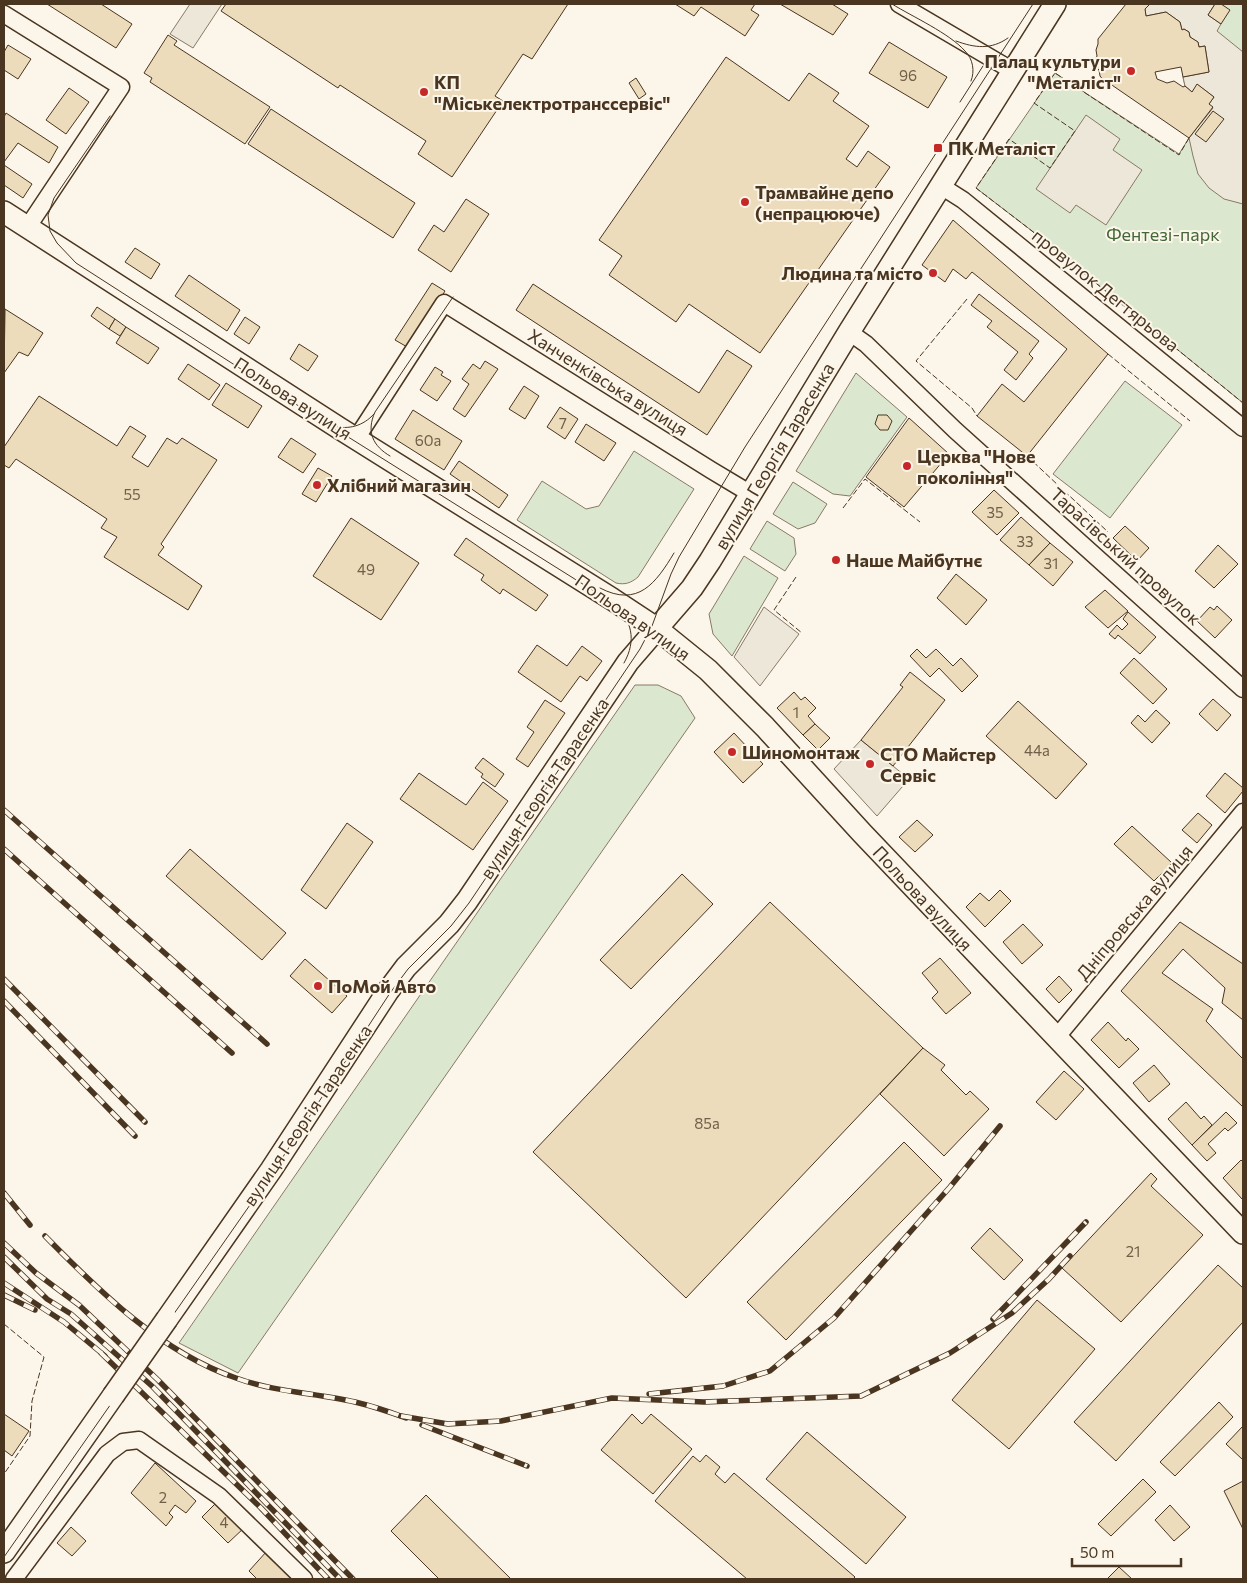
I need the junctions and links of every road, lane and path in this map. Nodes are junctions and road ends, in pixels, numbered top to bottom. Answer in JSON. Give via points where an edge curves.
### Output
{"nodes":[{"id":1,"x":899,"y":4,"type":"edge"},
{"id":2,"x":1055,"y":4,"type":"edge"},
{"id":3,"x":4,"y":14,"type":"edge"},
{"id":4,"x":1013,"y":71,"type":"junction"},
{"id":5,"x":941,"y":186,"type":"junction"},
{"id":6,"x":4,"y":212,"type":"edge"},
{"id":7,"x":28,"y":228,"type":"junction"},
{"id":8,"x":849,"y":332,"type":"junction"},
{"id":9,"x":1243,"y":428,"type":"edge"},
{"id":10,"x":356,"y":439,"type":"junction"},
{"id":11,"x":752,"y":494,"type":"junction"},
{"id":12,"x":656,"y":628,"type":"junction"},
{"id":13,"x":1243,"y":689,"type":"edge"},
{"id":14,"x":1243,"y":812,"type":"edge"},
{"id":15,"x":1056,"y":1038,"type":"junction"},
{"id":16,"x":1243,"y":1233,"type":"edge"},
{"id":17,"x":4,"y":1551,"type":"edge"},
{"id":18,"x":14,"y":1579,"type":"edge"},
{"id":19,"x":304,"y":1579,"type":"edge"}],
"edges":[{"from":1,"to":4,"type":"street"},
{"from":2,"to":4,"type":"main road","name":"вулиця Георгія Тарасенка"},
{"from":3,"to":7,"type":"street","via":[[121,87]]},
{"from":4,"to":5,"type":"main road","name":"вулиця Георгія Тарасенка"},
{"from":5,"to":8,"type":"main road","name":"вулиця Георгія Тарасенка"},
{"from":5,"to":9,"type":"street","name":"провулок Дегтярьова","via":[[964,200]]},
{"from":6,"to":7,"type":"main road","name":"Польова вулиця"},
{"from":7,"to":10,"type":"main road","name":"Польова вулиця"},
{"from":8,"to":11,"type":"main road","name":"вулиця Георгія Тарасенка"},
{"from":8,"to":13,"type":"street","name":"Тарасівський провулок","via":[[866,344],[955,430]]},
{"from":10,"to":11,"type":"street","name":"Ханченківська вулиця","via":[[444,303]]},
{"from":10,"to":12,"type":"main road","name":"Польова вулиця"},
{"from":11,"to":12,"type":"main road","name":"вулиця Георгія Тарасенка","via":[[692,588]]},
{"from":12,"to":15,"type":"main road","name":"Польова вулиця","via":[[708,670],[765,727]]},
{"from":12,"to":17,"type":"main road","name":"вулиця Георгія Тарасенка","bridge":true,"via":[[624,667],[467,901],[406,967],[388,992],[271,1170]]},
{"from":14,"to":15,"type":"street","name":"Дніпровська вулиця"},
{"from":15,"to":16,"type":"main road","name":"Польова вулиця"},
{"from":18,"to":19,"type":"street","via":[[108,1454],[123,1442],[139,1440],[219,1496]]}]}
